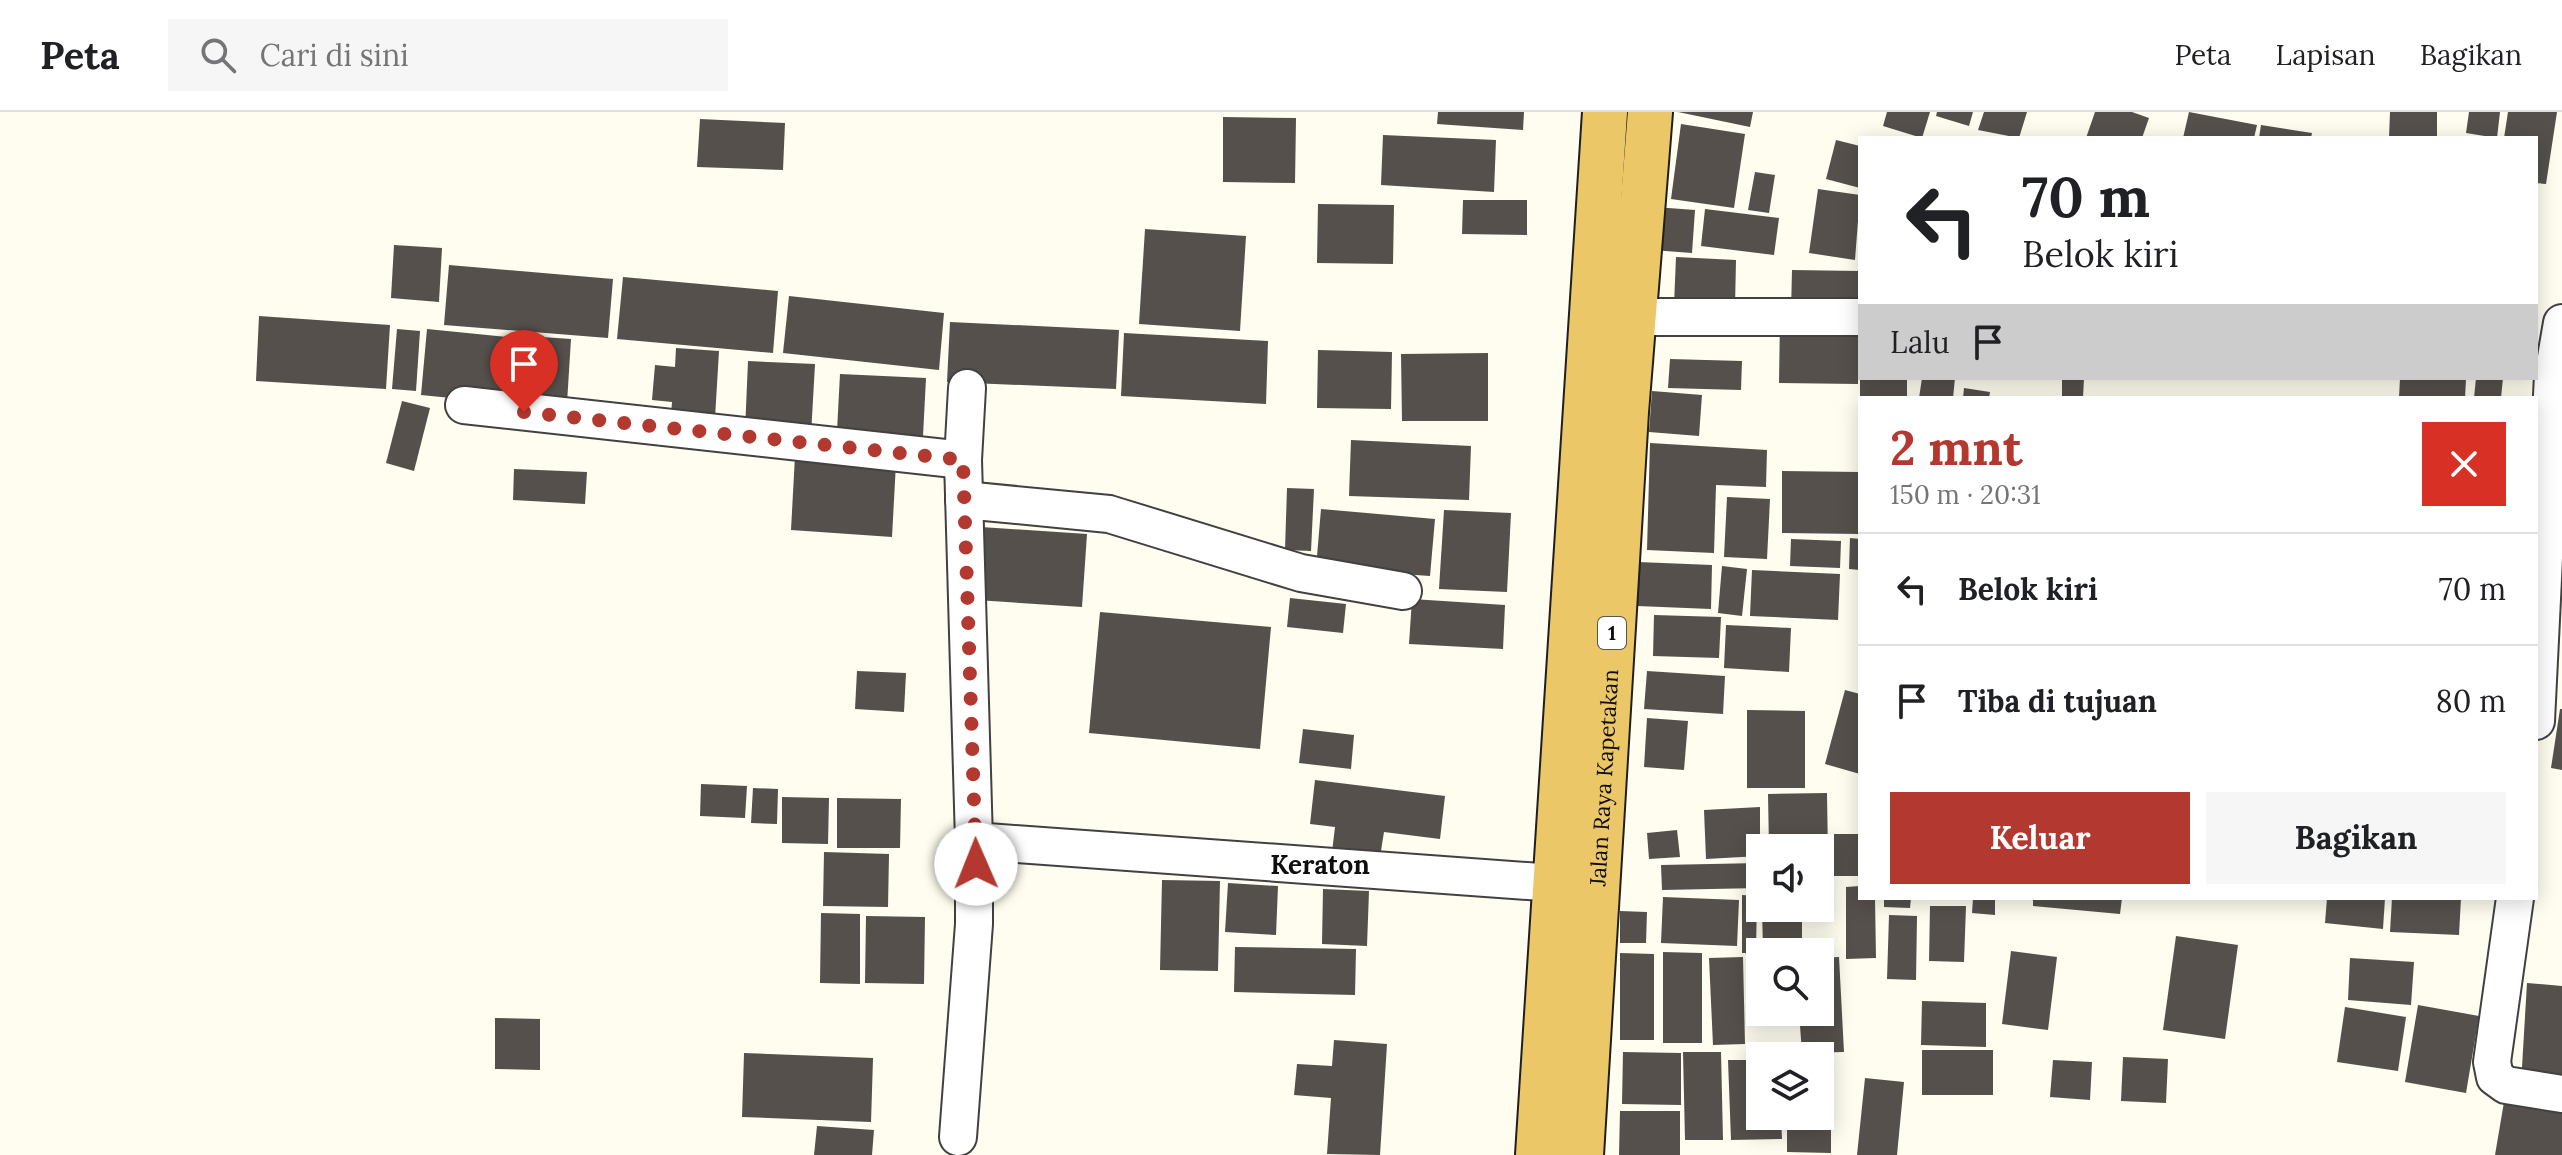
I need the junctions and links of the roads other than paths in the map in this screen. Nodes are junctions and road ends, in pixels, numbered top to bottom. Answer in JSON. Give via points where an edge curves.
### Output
{"nodes":[{"id":1,"x":1605,"y":112,"type":"edge"},
{"id":2,"x":1650,"y":112,"type":"edge"},
{"id":3,"x":1858,"y":317,"type":"edge"},
{"id":4,"x":2562,"y":323,"type":"edge"},
{"id":5,"x":1618,"y":337,"type":"junction"},
{"id":6,"x":2544,"y":374,"type":"edge"},
{"id":7,"x":967,"y":388,"type":"dead end"},
{"id":8,"x":464,"y":405,"type":"dead end"},
{"id":9,"x":963,"y":460,"type":"junction"},
{"id":10,"x":964,"y":500,"type":"junction"},
{"id":11,"x":1403,"y":591,"type":"dead end"},
{"id":12,"x":2538,"y":634,"type":"edge"},
{"id":13,"x":974,"y":841,"type":"junction"},
{"id":14,"x":1575,"y":885,"type":"junction"},
{"id":15,"x":2515,"y":900,"type":"edge"},
{"id":16,"x":1566,"y":1042,"type":"junction"},
{"id":17,"x":2562,"y":1094,"type":"edge"},
{"id":18,"x":958,"y":1137,"type":"dead end"},
{"id":19,"x":1539,"y":1146,"type":"edge"},
{"id":20,"x":1582,"y":1148,"type":"edge"}],
"edges":[{"from":1,"to":5,"type":"highway","name":"Jalan Raya Kapetakan","number":"1"},
{"from":2,"to":5,"type":"highway","name":"Jalan Raya Kapetakan","number":"1"},
{"from":3,"to":5,"type":"street"},
{"from":4,"to":6,"type":"street"},
{"from":5,"to":14,"type":"highway","name":"Jalan Raya Kapetakan","number":"1"},
{"from":6,"to":12,"type":"street"},
{"from":7,"to":9,"type":"street"},
{"from":8,"to":9,"type":"street"},
{"from":9,"to":10,"type":"street"},
{"from":10,"to":11,"type":"street","via":[[1117,515],[1301,573]]},
{"from":10,"to":13,"type":"street"},
{"from":13,"to":14,"type":"street"},
{"from":13,"to":18,"type":"street","via":[[974,924]]},
{"from":14,"to":16,"type":"highway","name":"Jalan Raya Kapetakan","number":"1"},
{"from":15,"to":17,"type":"street","via":[[2492,1062],[2495,1077],[2506,1085]]},
{"from":16,"to":19,"type":"highway","name":"Jalan Raya Kapetakan","number":"1"},
{"from":16,"to":20,"type":"highway","name":"Jalan Raya Kapetakan","number":"1"},
{"from":19,"to":20,"type":"highway"}]}
